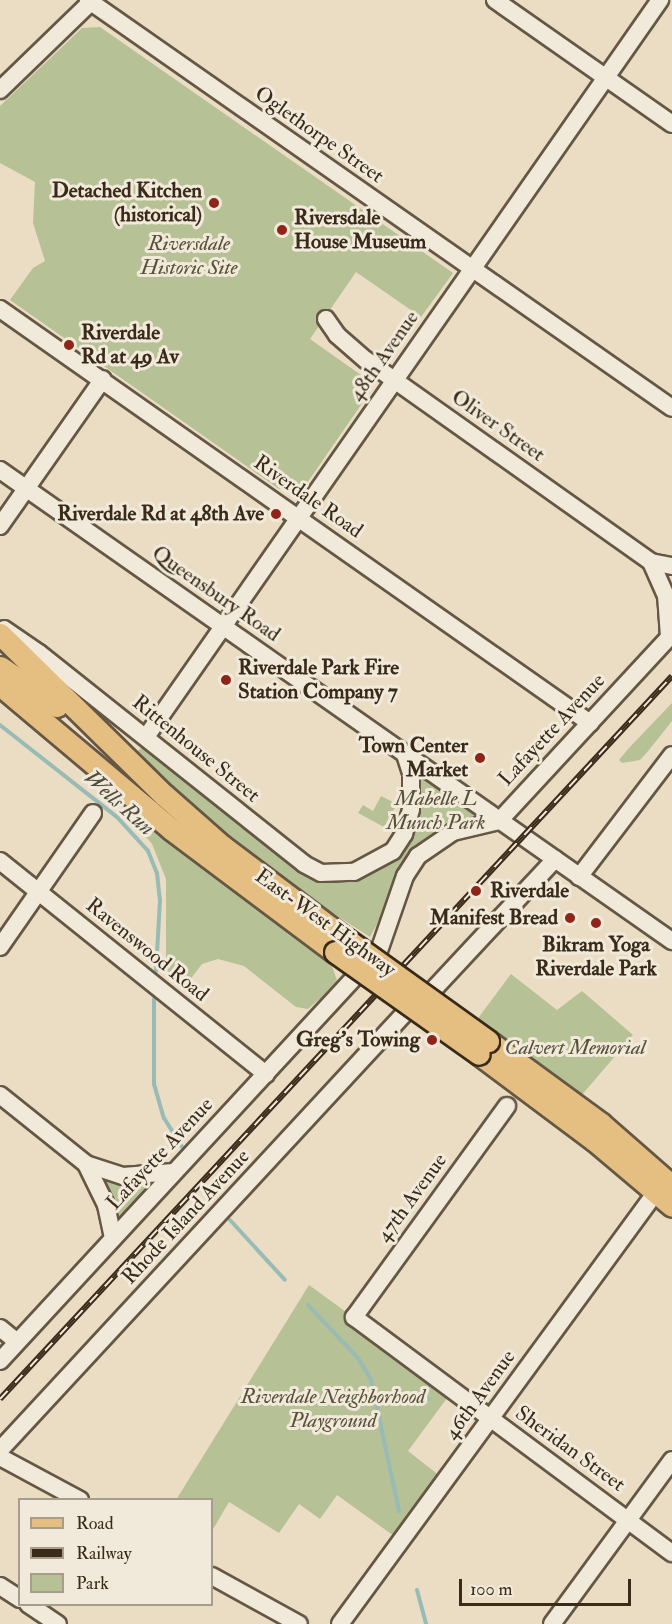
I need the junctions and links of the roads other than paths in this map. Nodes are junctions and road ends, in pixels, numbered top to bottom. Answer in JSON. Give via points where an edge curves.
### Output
{"nodes":[{"id":1,"x":495,"y":0,"type":"edge"},
{"id":2,"x":660,"y":0,"type":"edge"},
{"id":3,"x":90,"y":1,"type":"edge"},
{"id":4,"x":606,"y":78,"type":"junction"},
{"id":5,"x":0,"y":90,"type":"edge"},
{"id":6,"x":672,"y":124,"type":"edge"},
{"id":7,"x":472,"y":270,"type":"junction"},
{"id":8,"x":0,"y":309,"type":"edge"},
{"id":9,"x":326,"y":319,"type":"dead end"},
{"id":10,"x":103,"y":379,"type":"junction"},
{"id":11,"x":394,"y":381,"type":"junction"},
{"id":12,"x":672,"y":408,"type":"edge"},
{"id":13,"x":0,"y":471,"type":"edge"},
{"id":14,"x":26,"y":488,"type":"junction"},
{"id":15,"x":298,"y":518,"type":"junction"},
{"id":16,"x":0,"y":526,"type":"edge"},
{"id":17,"x":651,"y":562,"type":"junction"},
{"id":18,"x":672,"y":566,"type":"edge"},
{"id":19,"x":223,"y":626,"type":"junction"},
{"id":20,"x":0,"y":627,"type":"edge"},
{"id":21,"x":0,"y":634,"type":"edge"},
{"id":22,"x":671,"y":635,"type":"edge"},
{"id":23,"x":0,"y":667,"type":"edge"},
{"id":24,"x":0,"y":685,"type":"edge"},
{"id":25,"x":590,"y":723,"type":"junction"},
{"id":26,"x":98,"y":733,"type":"junction"},
{"id":27,"x":146,"y":737,"type":"junction"},
{"id":28,"x":405,"y":754,"type":"junction"},
{"id":29,"x":672,"y":755,"type":"edge"},
{"id":30,"x":666,"y":776,"type":"edge"},
{"id":31,"x":93,"y":813,"type":"dead end"},
{"id":32,"x":499,"y":821,"type":"junction"},
{"id":33,"x":393,"y":851,"type":"junction"},
{"id":34,"x":555,"y":860,"type":"junction"},
{"id":35,"x":0,"y":861,"type":"edge"},
{"id":36,"x":412,"y":865,"type":"junction"},
{"id":37,"x":579,"y":877,"type":"junction"},
{"id":38,"x":38,"y":892,"type":"junction"},
{"id":39,"x":672,"y":941,"type":"edge"},
{"id":40,"x":341,"y":945,"type":"junction"},
{"id":41,"x":0,"y":946,"type":"edge"},
{"id":42,"x":379,"y":951,"type":"dead end"},
{"id":43,"x":354,"y":978,"type":"dead end"},
{"id":44,"x":433,"y":990,"type":"dead end"},
{"id":45,"x":404,"y":1014,"type":"dead end"},
{"id":46,"x":266,"y":1074,"type":"junction"},
{"id":47,"x":0,"y":1095,"type":"edge"},
{"id":48,"x":507,"y":1106,"type":"dead end"},
{"id":49,"x":86,"y":1164,"type":"junction"},
{"id":50,"x":174,"y":1172,"type":"junction"},
{"id":51,"x":664,"y":1189,"type":"edge"},
{"id":52,"x":672,"y":1206,"type":"edge"},
{"id":53,"x":113,"y":1237,"type":"junction"},
{"id":54,"x":354,"y":1317,"type":"joint"},
{"id":55,"x":0,"y":1328,"type":"edge"},
{"id":56,"x":17,"y":1342,"type":"junction"},
{"id":57,"x":0,"y":1361,"type":"edge"},
{"id":58,"x":490,"y":1419,"type":"junction"},
{"id":59,"x":0,"y":1450,"type":"edge"},
{"id":60,"x":0,"y":1457,"type":"edge"},
{"id":61,"x":672,"y":1460,"type":"edge"},
{"id":62,"x":76,"y":1498,"type":"edge"},
{"id":63,"x":628,"y":1520,"type":"junction"},
{"id":64,"x":672,"y":1553,"type":"edge"},
{"id":65,"x":213,"y":1577,"type":"edge"},
{"id":66,"x":0,"y":1587,"type":"edge"},
{"id":67,"x":18,"y":1598,"type":"edge"},
{"id":68,"x":30,"y":1606,"type":"edge"},
{"id":69,"x":58,"y":1624,"type":"edge"},
{"id":70,"x":298,"y":1624,"type":"edge"},
{"id":71,"x":340,"y":1624,"type":"edge"},
{"id":72,"x":552,"y":1624,"type":"edge"}],
"edges":[{"from":1,"to":4,"type":"street"},
{"from":2,"to":4,"type":"street","name":"48th Avenue"},
{"from":3,"to":5,"type":"street"},
{"from":3,"to":7,"type":"street","name":"Oglethorpe Street"},
{"from":4,"to":6,"type":"street"},
{"from":4,"to":7,"type":"street","name":"48th Avenue"},
{"from":7,"to":11,"type":"street","name":"48th Avenue"},
{"from":7,"to":12,"type":"street","name":"Oglethorpe Street"},
{"from":8,"to":10,"type":"street","name":"Riverdale Road"},
{"from":9,"to":11,"type":"street","name":"Oliver Street","via":[[348,345]]},
{"from":10,"to":14,"type":"street"},
{"from":10,"to":15,"type":"street","name":"Riverdale Road"},
{"from":11,"to":15,"type":"street","name":"48th Avenue"},
{"from":11,"to":17,"type":"street","name":"Oliver Street"},
{"from":13,"to":14,"type":"street","name":"Queensbury Road"},
{"from":14,"to":16,"type":"street"},
{"from":14,"to":19,"type":"street","name":"Queensbury Road"},
{"from":15,"to":19,"type":"street","name":"48th Avenue"},
{"from":15,"to":25,"type":"street","name":"Riverdale Road"},
{"from":17,"to":18,"type":"street","name":"Oliver Street"},
{"from":17,"to":22,"type":"street","via":[[666,596]]},
{"from":19,"to":27,"type":"street","name":"48th Avenue"},
{"from":19,"to":28,"type":"street","name":"Queensbury Road"},
{"from":20,"to":27,"type":"street","name":"Rittenhouse Street"},
{"from":21,"to":26,"type":"main road","name":"East-West Highway"},
{"from":22,"to":25,"type":"street","name":"Lafayette Avenue"},
{"from":23,"to":26,"type":"main road"},
{"from":24,"to":40,"type":"main road","name":"East-West Highway","via":[[171,829]]},
{"from":25,"to":32,"type":"street","name":"Lafayette Avenue"},
{"from":26,"to":40,"type":"main road","name":"East-West Highway","via":[[222,846]]},
{"from":27,"to":33,"type":"street","name":"Rittenhouse Street","via":[[312,870],[343,874],[374,864]]},
{"from":28,"to":32,"type":"street","name":"Queensbury Road"},
{"from":28,"to":33,"type":"street","via":[[411,773],[411,809],[404,834]]},
{"from":29,"to":30,"type":"street"},
{"from":30,"to":37,"type":"street"},
{"from":31,"to":38,"type":"street"},
{"from":32,"to":34,"type":"street","name":"Queensbury Road"},
{"from":32,"to":36,"type":"street","via":[[453,832],[424,849]]},
{"from":33,"to":36,"type":"street"},
{"from":34,"to":37,"type":"street","name":"Queensbury Road"},
{"from":34,"to":44,"type":"street"},
{"from":35,"to":38,"type":"street","name":"Ravenswood Road"},
{"from":36,"to":42,"type":"street"},
{"from":37,"to":39,"type":"street","name":"Queensbury Road"},
{"from":38,"to":41,"type":"street"},
{"from":38,"to":46,"type":"street","name":"Ravenswood Road"},
{"from":40,"to":51,"type":"main road","name":"East-West Highway","bridge":true,"via":[[484,1047],[566,1118]]},
{"from":43,"to":46,"type":"street","name":"Lafayette Avenue"},
{"from":45,"to":59,"type":"street","name":"Rhode Island Avenue"},
{"from":46,"to":50,"type":"street","name":"Lafayette Avenue"},
{"from":47,"to":49,"type":"street"},
{"from":48,"to":54,"type":"street","name":"47th Avenue"},
{"from":49,"to":50,"type":"street","via":[[123,1176]]},
{"from":49,"to":53,"type":"street","via":[[106,1206]]},
{"from":50,"to":53,"type":"street","name":"Lafayette Avenue"},
{"from":51,"to":52,"type":"main road","name":"East-West Highway"},
{"from":51,"to":58,"type":"street","name":"46th Avenue"},
{"from":53,"to":56,"type":"street","name":"Lafayette Avenue"},
{"from":54,"to":58,"type":"street","name":"Sheridan Street"},
{"from":55,"to":56,"type":"street"},
{"from":56,"to":57,"type":"street","name":"Lafayette Avenue"},
{"from":58,"to":63,"type":"street","name":"Sheridan Street"},
{"from":58,"to":71,"type":"street","name":"46th Avenue"},
{"from":60,"to":62,"type":"street"},
{"from":61,"to":63,"type":"street"},
{"from":63,"to":64,"type":"street","name":"Sheridan Street"},
{"from":63,"to":72,"type":"street"},
{"from":65,"to":70,"type":"street"},
{"from":66,"to":67,"type":"street"},
{"from":68,"to":69,"type":"street"}]}
